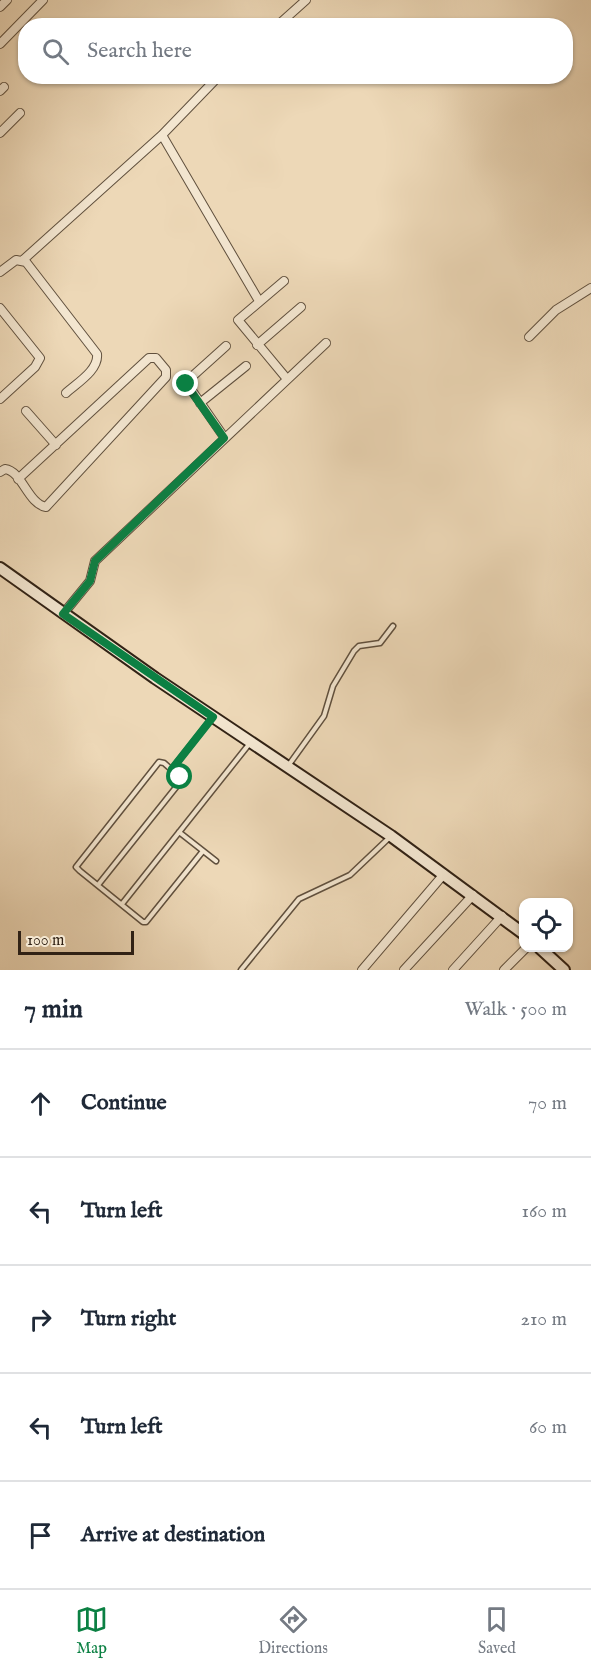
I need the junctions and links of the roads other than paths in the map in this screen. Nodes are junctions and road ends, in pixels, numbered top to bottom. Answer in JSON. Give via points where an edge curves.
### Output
{"nodes":[{"id":1,"x":6,"y":0,"type":"edge"},
{"id":2,"x":43,"y":0,"type":"edge"},
{"id":3,"x":306,"y":0,"type":"edge"},
{"id":4,"x":0,"y":7,"type":"edge"},
{"id":5,"x":25,"y":18,"type":"edge"},
{"id":6,"x":286,"y":18,"type":"edge"},
{"id":7,"x":18,"y":26,"type":"edge"},
{"id":8,"x":0,"y":44,"type":"edge"},
{"id":9,"x":211,"y":84,"type":"edge"},
{"id":10,"x":20,"y":113,"type":"dead end"},
{"id":11,"x":0,"y":133,"type":"edge"},
{"id":12,"x":162,"y":135,"type":"junction"},
{"id":13,"x":23,"y":260,"type":"junction"},
{"id":14,"x":0,"y":272,"type":"edge"},
{"id":15,"x":284,"y":281,"type":"dead end"},
{"id":16,"x":591,"y":288,"type":"edge"},
{"id":17,"x":259,"y":301,"type":"junction"},
{"id":18,"x":300,"y":307,"type":"dead end"},
{"id":19,"x":0,"y":308,"type":"edge"},
{"id":20,"x":529,"y":337,"type":"dead end"},
{"id":21,"x":326,"y":343,"type":"dead end"},
{"id":22,"x":257,"y":345,"type":"junction"},
{"id":23,"x":226,"y":346,"type":"dead end"},
{"id":24,"x":246,"y":366,"type":"dead end"},
{"id":25,"x":286,"y":379,"type":"junction"},
{"id":26,"x":66,"y":393,"type":"dead end"},
{"id":27,"x":0,"y":399,"type":"edge"},
{"id":28,"x":200,"y":403,"type":"junction"},
{"id":29,"x":26,"y":411,"type":"dead end"},
{"id":30,"x":224,"y":438,"type":"junction"},
{"id":31,"x":56,"y":445,"type":"junction"},
{"id":32,"x":0,"y":472,"type":"edge"},
{"id":33,"x":18,"y":479,"type":"junction"},
{"id":34,"x":0,"y":568,"type":"edge"},
{"id":35,"x":63,"y":614,"type":"junction"},
{"id":36,"x":393,"y":626,"type":"dead end"},
{"id":37,"x":213,"y":717,"type":"junction"},
{"id":38,"x":252,"y":741,"type":"junction"},
{"id":39,"x":288,"y":766,"type":"junction"},
{"id":40,"x":172,"y":769,"type":"junction"},
{"id":41,"x":179,"y":832,"type":"junction"},
{"id":42,"x":391,"y":836,"type":"junction"},
{"id":43,"x":203,"y":851,"type":"junction"},
{"id":44,"x":216,"y":861,"type":"dead end"},
{"id":45,"x":444,"y":874,"type":"junction"},
{"id":46,"x":98,"y":885,"type":"junction"},
{"id":47,"x":473,"y":895,"type":"junction"},
{"id":48,"x":122,"y":904,"type":"junction"},
{"id":49,"x":502,"y":916,"type":"junction"},
{"id":50,"x":519,"y":929,"type":"edge"},
{"id":51,"x":522,"y":952,"type":"edge"},
{"id":52,"x":544,"y":952,"type":"edge"},
{"id":53,"x":561,"y":969,"type":"edge"},
{"id":54,"x":242,"y":970,"type":"edge"},
{"id":55,"x":362,"y":970,"type":"edge"},
{"id":56,"x":404,"y":970,"type":"edge"},
{"id":57,"x":453,"y":970,"type":"edge"},
{"id":58,"x":504,"y":970,"type":"edge"}],
"edges":[{"from":1,"to":4,"type":"street"},
{"from":2,"to":5,"type":"street"},
{"from":3,"to":6,"type":"street"},
{"from":7,"to":8,"type":"street"},
{"from":9,"to":12,"type":"street"},
{"from":10,"to":11,"type":"street"},
{"from":12,"to":13,"type":"street"},
{"from":12,"to":17,"type":"street"},
{"from":13,"to":14,"type":"street","via":[[16,260]]},
{"from":13,"to":26,"type":"street","via":[[97,354],[96,364]]},
{"from":15,"to":17,"type":"street"},
{"from":16,"to":20,"type":"street","via":[[556,310]]},
{"from":17,"to":22,"type":"street","via":[[238,320]]},
{"from":18,"to":22,"type":"street"},
{"from":19,"to":27,"type":"street","via":[[40,357],[35,367]]},
{"from":21,"to":25,"type":"street"},
{"from":22,"to":25,"type":"street"},
{"from":23,"to":28,"type":"street","via":[[186,379]]},
{"from":24,"to":28,"type":"street"},
{"from":25,"to":30,"type":"street"},
{"from":28,"to":30,"type":"street"},
{"from":29,"to":31,"type":"street"},
{"from":30,"to":35,"type":"street","via":[[95,561],[90,581]]},
{"from":31,"to":33,"type":"street"},
{"from":31,"to":33,"type":"street","via":[[151,357],[166,370],[166,377],[48,506],[42,507]]},
{"from":32,"to":33,"type":"street","via":[[9,469]]},
{"from":34,"to":35,"type":"main road"},
{"from":35,"to":37,"type":"main road"},
{"from":36,"to":39,"type":"lane","via":[[380,643],[359,646],[354,651],[333,686],[324,716]]},
{"from":37,"to":38,"type":"main road"},
{"from":37,"to":40,"type":"lane"},
{"from":38,"to":39,"type":"main road"},
{"from":38,"to":41,"type":"lane"},
{"from":39,"to":42,"type":"main road"},
{"from":40,"to":46,"type":"lane","via":[[181,781]]},
{"from":40,"to":46,"type":"lane","via":[[162,762],[156,764],[76,864]]},
{"from":41,"to":43,"type":"lane"},
{"from":41,"to":48,"type":"lane"},
{"from":42,"to":45,"type":"main road"},
{"from":42,"to":54,"type":"lane","via":[[350,875],[299,899]]},
{"from":43,"to":44,"type":"lane"},
{"from":43,"to":48,"type":"lane","via":[[148,922]]},
{"from":45,"to":47,"type":"main road"},
{"from":45,"to":55,"type":"street"},
{"from":46,"to":48,"type":"lane"},
{"from":47,"to":49,"type":"main road"},
{"from":47,"to":56,"type":"street"},
{"from":49,"to":50,"type":"main road"},
{"from":49,"to":57,"type":"street"},
{"from":51,"to":58,"type":"street"},
{"from":52,"to":53,"type":"main road"}]}
